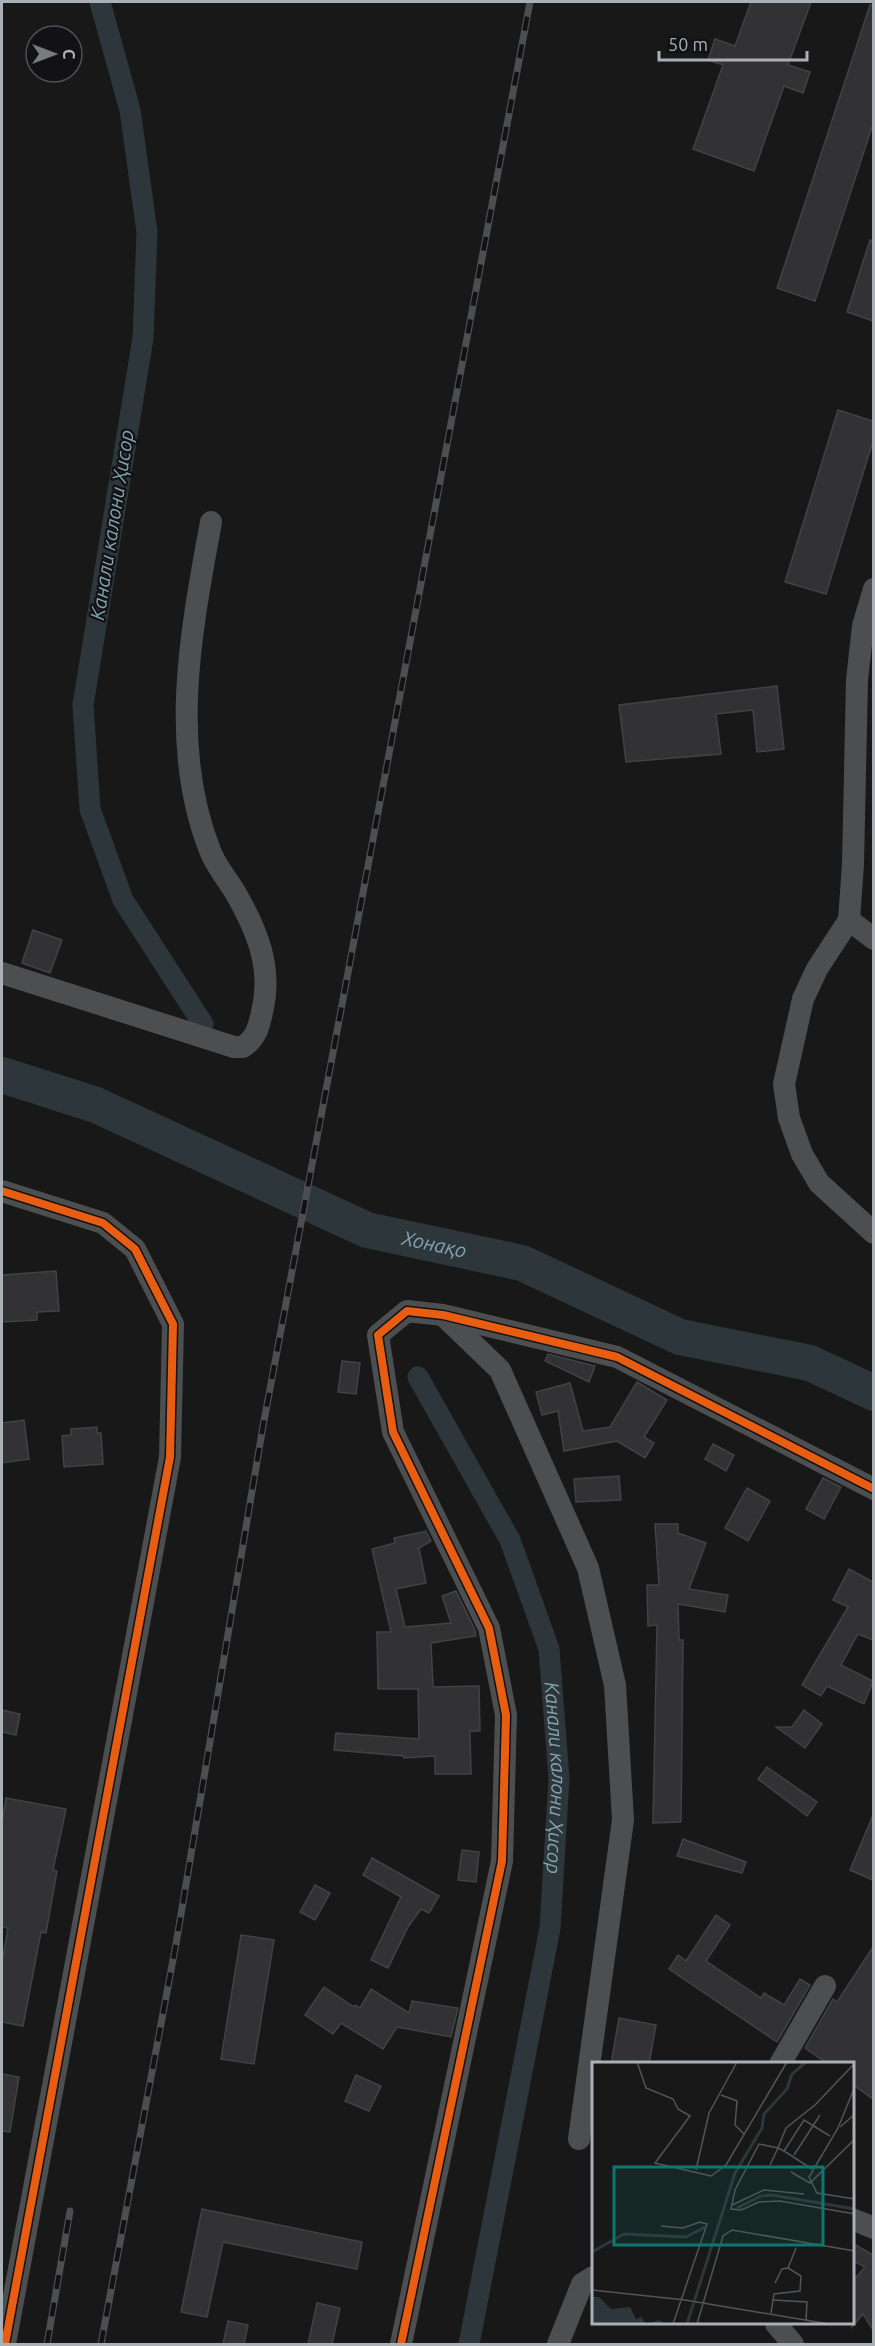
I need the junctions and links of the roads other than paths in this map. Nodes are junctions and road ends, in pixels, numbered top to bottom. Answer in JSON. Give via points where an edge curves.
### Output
{"nodes":[{"id":1,"x":211,"y":522,"type":"dead end"},
{"id":2,"x":873,"y":589,"type":"edge"},
{"id":3,"x":849,"y":920,"type":"junction"},
{"id":4,"x":873,"y":939,"type":"edge"},
{"id":5,"x":2,"y":973,"type":"edge"},
{"id":6,"x":2,"y":1191,"type":"edge"},
{"id":7,"x":873,"y":1233,"type":"edge"},
{"id":8,"x":442,"y":1316,"type":"junction"},
{"id":9,"x":873,"y":1489,"type":"edge"},
{"id":10,"x":825,"y":1986,"type":"dead end"},
{"id":11,"x":781,"y":2062,"type":"edge"},
{"id":12,"x":579,"y":2139,"type":"dead end"},
{"id":13,"x":592,"y":2278,"type":"edge"},
{"id":14,"x":777,"y":2325,"type":"edge"},
{"id":15,"x":5,"y":2344,"type":"edge"},
{"id":16,"x":401,"y":2344,"type":"edge"},
{"id":17,"x":558,"y":2344,"type":"edge"},
{"id":18,"x":793,"y":2344,"type":"edge"}],
"edges":[{"from":1,"to":5,"type":"street","via":[[191,633],[189,770],[196,808],[212,855],[259,938],[266,963],[265,1002],[258,1031],[243,1047],[234,1047]]},
{"from":2,"to":3,"type":"street","via":[[863,626],[856,680]]},
{"from":3,"to":4,"type":"street"},
{"from":3,"to":7,"type":"street","via":[[803,999],[784,1084],[789,1118],[802,1154],[819,1184]]},
{"from":6,"to":15,"type":"street","via":[[103,1223],[135,1249],[173,1324],[170,1457]]},
{"from":8,"to":9,"type":"street","via":[[617,1357]]},
{"from":8,"to":12,"type":"street","via":[[500,1370],[588,1568],[615,1685],[623,1820]]},
{"from":8,"to":16,"type":"street","via":[[407,1311],[378,1335],[393,1432],[489,1628],[507,1715],[502,1861]]},
{"from":10,"to":11,"type":"street"},
{"from":13,"to":17,"type":"street","via":[[582,2284]]},
{"from":14,"to":18,"type":"street"}]}
